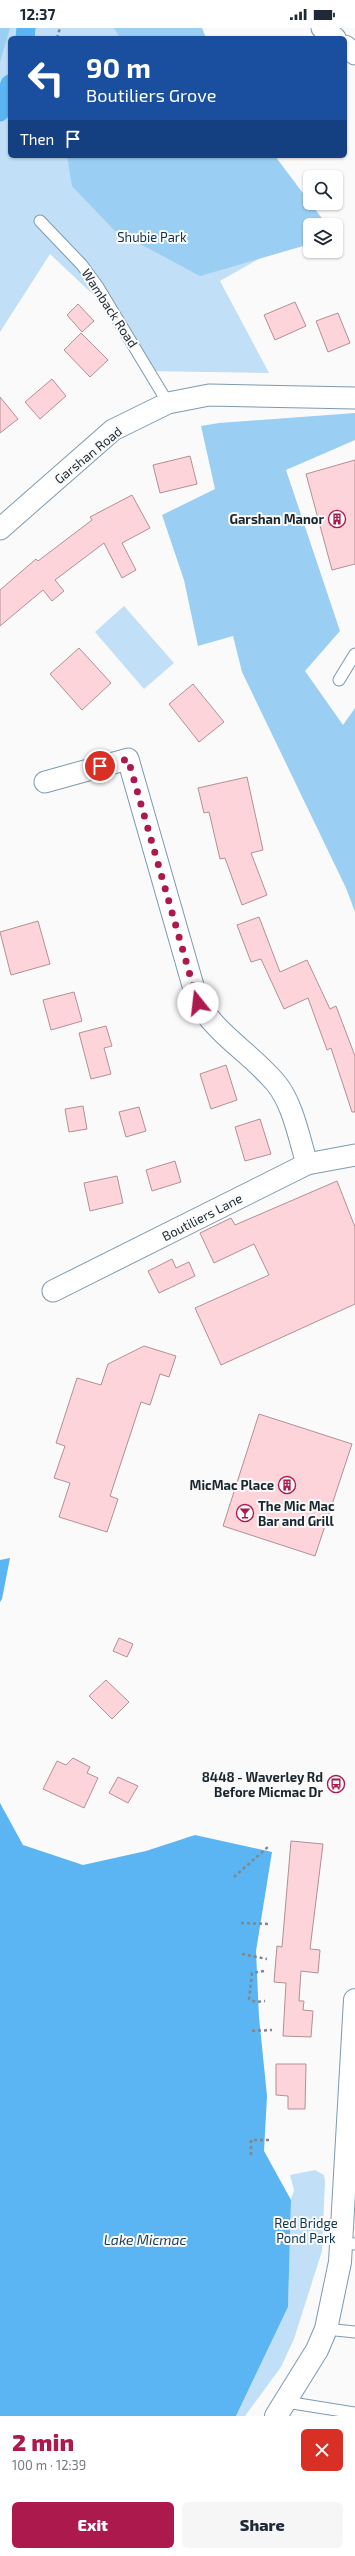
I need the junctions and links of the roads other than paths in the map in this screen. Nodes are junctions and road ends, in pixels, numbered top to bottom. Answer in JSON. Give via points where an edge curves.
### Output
{"nodes":[{"id":1,"x":322,"y":28,"type":"edge"},
{"id":2,"x":332,"y":36,"type":"edge"},
{"id":3,"x":347,"y":48,"type":"edge"},
{"id":4,"x":355,"y":54,"type":"edge"},
{"id":5,"x":40,"y":221,"type":"dead end"},
{"id":6,"x":355,"y":398,"type":"edge"},
{"id":7,"x":168,"y":403,"type":"junction"},
{"id":8,"x":0,"y":529,"type":"edge"},
{"id":9,"x":355,"y":654,"type":"edge"},
{"id":10,"x":339,"y":680,"type":"dead end"},
{"id":11,"x":46,"y":782,"type":"dead end"},
{"id":12,"x":355,"y":1155,"type":"edge"},
{"id":13,"x":307,"y":1164,"type":"junction"},
{"id":14,"x":53,"y":1291,"type":"dead end"},
{"id":15,"x":355,"y":2000,"type":"edge"},
{"id":16,"x":352,"y":2084,"type":"edge"},
{"id":17,"x":350,"y":2178,"type":"edge"},
{"id":18,"x":348,"y":2244,"type":"edge"},
{"id":19,"x":326,"y":2329,"type":"junction"},
{"id":20,"x":355,"y":2332,"type":"edge"},
{"id":21,"x":281,"y":2409,"type":"edge"},
{"id":22,"x":355,"y":2413,"type":"edge"}],
"edges":[{"from":1,"to":2,"type":"street"},
{"from":3,"to":4,"type":"street"},
{"from":5,"to":7,"type":"lane","name":"Wamback Road","via":[[82,265],[98,287]]},
{"from":6,"to":7,"type":"street","name":"Garshan Road","via":[[209,395]]},
{"from":7,"to":8,"type":"street","name":"Garshan Road","via":[[113,430]]},
{"from":9,"to":10,"type":"lane"},
{"from":11,"to":13,"type":"street","via":[[128,759],[198,1003],[211,1023],[275,1082],[286,1099]]},
{"from":12,"to":13,"type":"street","name":"Boutiliers Lane"},
{"from":13,"to":14,"type":"street","name":"Boutiliers Lane"},
{"from":15,"to":16,"type":"main road"},
{"from":16,"to":17,"type":"main road"},
{"from":17,"to":18,"type":"main road"},
{"from":18,"to":19,"type":"main road","via":[[340,2262]]},
{"from":19,"to":20,"type":"lane"},
{"from":19,"to":21,"type":"main road","via":[[317,2350]]},
{"from":21,"to":22,"type":"lane"}]}
